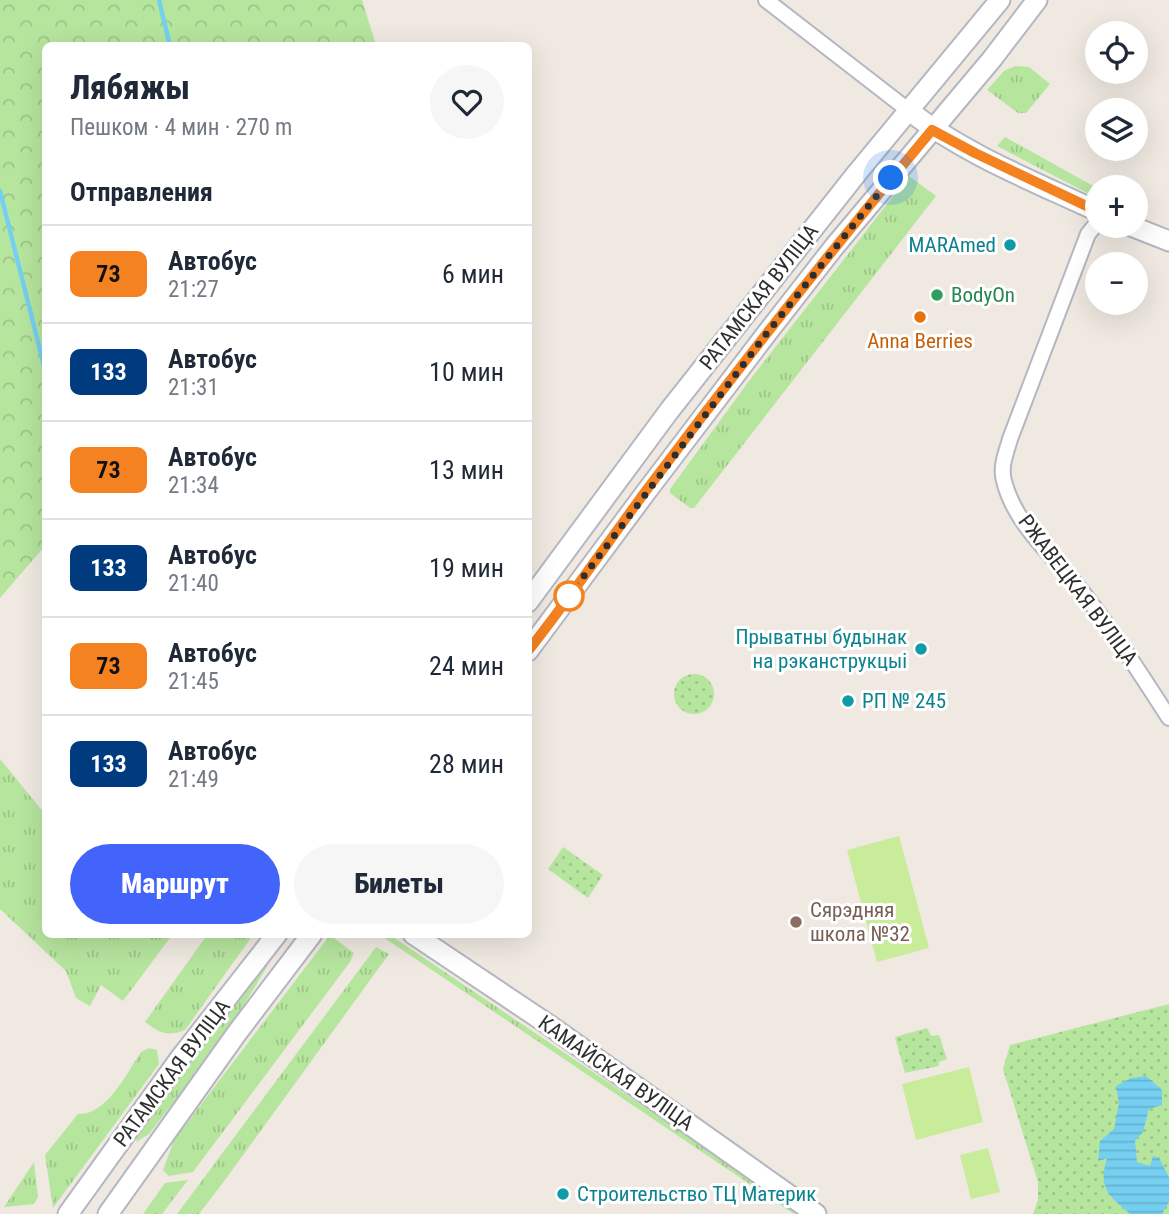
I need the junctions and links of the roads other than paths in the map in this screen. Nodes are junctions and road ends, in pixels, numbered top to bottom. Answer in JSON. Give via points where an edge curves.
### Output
{"nodes":[{"id":1,"x":766,"y":0,"type":"edge"},
{"id":2,"x":1000,"y":0,"type":"edge"},
{"id":3,"x":1037,"y":0,"type":"edge"},
{"id":4,"x":908,"y":110,"type":"junction"},
{"id":5,"x":932,"y":130,"type":"junction"},
{"id":6,"x":1085,"y":205,"type":"edge"},
{"id":7,"x":1148,"y":233,"type":"edge"},
{"id":8,"x":1086,"y":238,"type":"edge"},
{"id":9,"x":1169,"y":241,"type":"edge"},
{"id":10,"x":532,"y":597,"type":"edge"},
{"id":11,"x":532,"y":646,"type":"edge"},
{"id":12,"x":1169,"y":718,"type":"edge"},
{"id":13,"x":274,"y":938,"type":"edge"},
{"id":14,"x":309,"y":938,"type":"edge"},
{"id":15,"x":419,"y":938,"type":"edge"},
{"id":16,"x":68,"y":1214,"type":"edge"},
{"id":17,"x":108,"y":1214,"type":"edge"},
{"id":18,"x":816,"y":1214,"type":"edge"}],
"edges":[{"from":1,"to":4,"type":"street"},
{"from":2,"to":4,"type":"main road","name":"РАТАМСКАЯ ВУЛІЦА"},
{"from":3,"to":5,"type":"main road","name":"РАТАМСКАЯ ВУЛІЦА"},
{"from":4,"to":5,"type":"main road"},
{"from":4,"to":10,"type":"main road","name":"РАТАМСКАЯ ВУЛІЦА","via":[[669,411]]},
{"from":5,"to":6,"type":"main road"},
{"from":5,"to":11,"type":"main road","name":"РАТАМСКАЯ ВУЛІЦА","via":[[767,333]]},
{"from":7,"to":9,"type":"main road"},
{"from":8,"to":12,"type":"street","name":"РЖАВЕЦКАЯ ВУЛІЦА","via":[[1010,439],[1002,463],[1003,479],[1023,520],[1110,629]]},
{"from":13,"to":16,"type":"main road","name":"РАТАМСКАЯ ВУЛІЦА"},
{"from":14,"to":17,"type":"main road","name":"РАТАМСКАЯ ВУЛІЦА"},
{"from":15,"to":18,"type":"main road","name":"КАМАЙСКАЯ ВУЛІЦА"}]}
